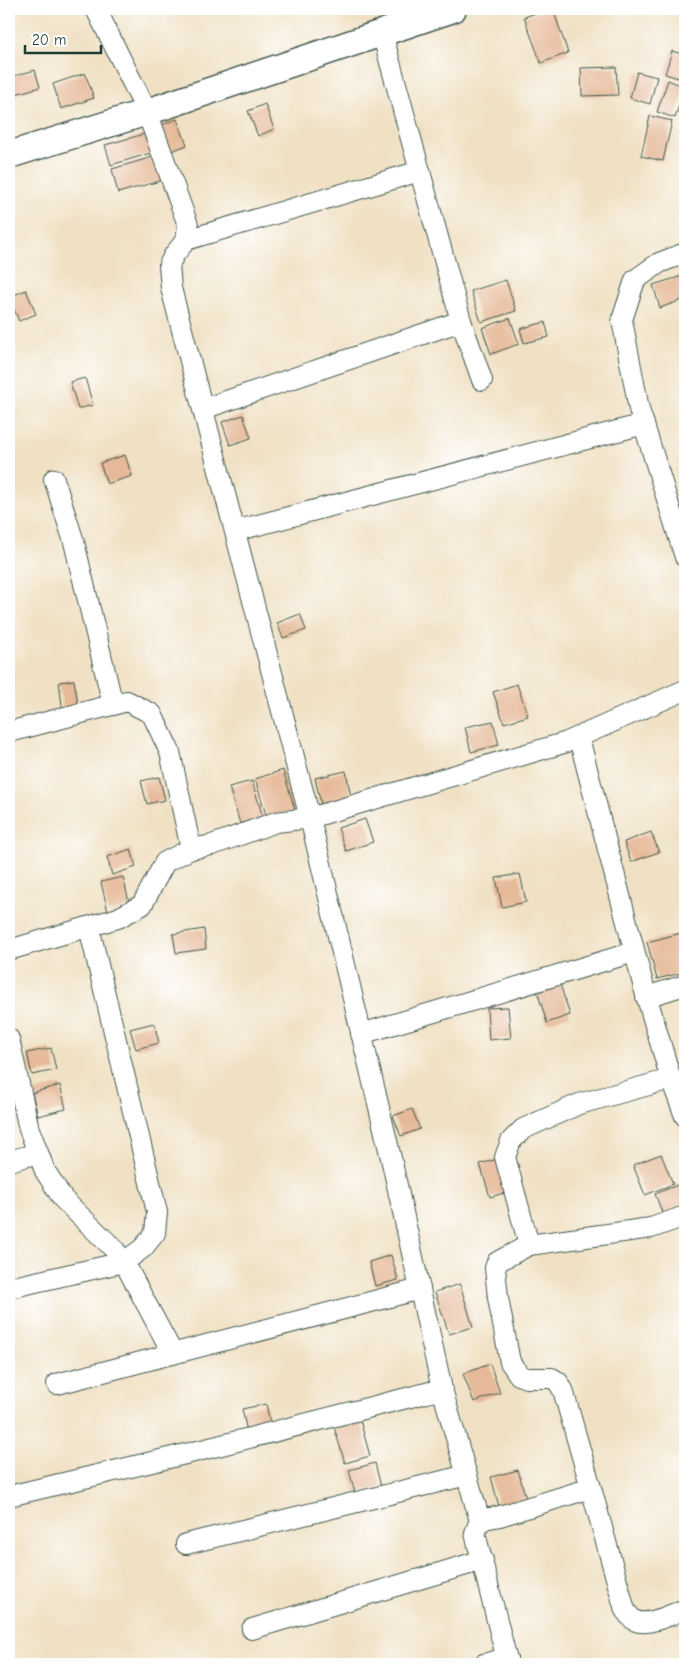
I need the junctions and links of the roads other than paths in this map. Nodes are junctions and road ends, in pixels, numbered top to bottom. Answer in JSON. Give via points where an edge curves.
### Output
{"nodes":[{"id":1,"x":96,"y":9,"type":"edge"},
{"id":2,"x":453,"y":9,"type":"edge"},
{"id":3,"x":396,"y":22,"type":"edge"},
{"id":4,"x":147,"y":112,"type":"junction"},
{"id":5,"x":9,"y":155,"type":"edge"},
{"id":6,"x":420,"y":171,"type":"junction"},
{"id":7,"x":186,"y":240,"type":"junction"},
{"id":8,"x":685,"y":253,"type":"edge"},
{"id":9,"x":461,"y":321,"type":"junction"},
{"id":10,"x":482,"y":380,"type":"dead end"},
{"id":11,"x":203,"y":409,"type":"junction"},
{"id":12,"x":644,"y":424,"type":"junction"},
{"id":13,"x":54,"y":479,"type":"dead end"},
{"id":14,"x":235,"y":531,"type":"junction"},
{"id":15,"x":685,"y":558,"type":"edge"},
{"id":16,"x":685,"y":690,"type":"edge"},
{"id":17,"x":113,"y":705,"type":"junction"},
{"id":18,"x":9,"y":732,"type":"edge"},
{"id":19,"x":579,"y":738,"type":"junction"},
{"id":20,"x":310,"y":818,"type":"junction"},
{"id":21,"x":191,"y":849,"type":"junction"},
{"id":22,"x":89,"y":927,"type":"junction"},
{"id":23,"x":9,"y":950,"type":"edge"},
{"id":24,"x":634,"y":952,"type":"junction"},
{"id":25,"x":685,"y":984,"type":"edge"},
{"id":26,"x":646,"y":997,"type":"junction"},
{"id":27,"x":361,"y":1034,"type":"junction"},
{"id":28,"x":9,"y":1039,"type":"edge"},
{"id":29,"x":671,"y":1079,"type":"junction"},
{"id":30,"x":685,"y":1116,"type":"edge"},
{"id":31,"x":38,"y":1153,"type":"junction"},
{"id":32,"x":9,"y":1161,"type":"edge"},
{"id":33,"x":685,"y":1216,"type":"edge"},
{"id":34,"x":529,"y":1246,"type":"junction"},
{"id":35,"x":124,"y":1262,"type":"junction"},
{"id":36,"x":9,"y":1288,"type":"edge"},
{"id":37,"x":420,"y":1289,"type":"junction"},
{"id":38,"x":173,"y":1354,"type":"junction"},
{"id":39,"x":57,"y":1384,"type":"dead end"},
{"id":40,"x":442,"y":1389,"type":"junction"},
{"id":41,"x":467,"y":1475,"type":"junction"},
{"id":42,"x":591,"y":1488,"type":"junction"},
{"id":43,"x":9,"y":1496,"type":"edge"},
{"id":44,"x":480,"y":1521,"type":"junction"},
{"id":45,"x":186,"y":1544,"type":"dead end"},
{"id":46,"x":483,"y":1560,"type":"junction"},
{"id":47,"x":685,"y":1609,"type":"edge"},
{"id":48,"x":252,"y":1629,"type":"dead end"},
{"id":49,"x":508,"y":1661,"type":"edge"},
{"id":50,"x":484,"y":1664,"type":"edge"}],
"edges":[{"from":1,"to":4,"type":"street"},
{"from":2,"to":3,"type":"street"},
{"from":3,"to":4,"type":"street"},
{"from":3,"to":6,"type":"street"},
{"from":4,"to":5,"type":"street"},
{"from":4,"to":7,"type":"street","via":[[188,225]]},
{"from":6,"to":7,"type":"street"},
{"from":6,"to":9,"type":"street"},
{"from":7,"to":11,"type":"street","via":[[169,265]]},
{"from":8,"to":12,"type":"street","via":[[659,263],[635,280],[622,320]]},
{"from":9,"to":10,"type":"street"},
{"from":9,"to":11,"type":"street"},
{"from":11,"to":14,"type":"street"},
{"from":12,"to":14,"type":"street"},
{"from":12,"to":15,"type":"street"},
{"from":13,"to":17,"type":"street","via":[[74,542]]},
{"from":14,"to":20,"type":"street"},
{"from":16,"to":19,"type":"street"},
{"from":17,"to":18,"type":"street"},
{"from":17,"to":21,"type":"street","via":[[127,701],[152,714],[170,752]]},
{"from":19,"to":20,"type":"street"},
{"from":19,"to":24,"type":"street"},
{"from":20,"to":21,"type":"street","via":[[276,822],[212,845]]},
{"from":20,"to":27,"type":"street"},
{"from":21,"to":22,"type":"street","via":[[165,862],[142,905],[118,918]]},
{"from":22,"to":23,"type":"street"},
{"from":22,"to":35,"type":"street","via":[[157,1212],[155,1233],[143,1248]]},
{"from":24,"to":26,"type":"street"},
{"from":24,"to":27,"type":"street"},
{"from":25,"to":26,"type":"street"},
{"from":26,"to":29,"type":"street"},
{"from":27,"to":37,"type":"street"},
{"from":28,"to":31,"type":"street","via":[[29,1129]]},
{"from":29,"to":30,"type":"street"},
{"from":29,"to":34,"type":"street","via":[[580,1104],[523,1129],[511,1140],[506,1157]]},
{"from":31,"to":32,"type":"street"},
{"from":31,"to":35,"type":"street","via":[[63,1199],[114,1248]]},
{"from":33,"to":34,"type":"street","via":[[651,1228]]},
{"from":34,"to":42,"type":"street","via":[[504,1257],[495,1268],[510,1362],[519,1375],[526,1378],[552,1378],[558,1382]]},
{"from":35,"to":36,"type":"street"},
{"from":35,"to":38,"type":"street"},
{"from":37,"to":38,"type":"street"},
{"from":37,"to":40,"type":"street"},
{"from":38,"to":39,"type":"street"},
{"from":40,"to":41,"type":"street"},
{"from":40,"to":43,"type":"street","via":[[198,1452]]},
{"from":41,"to":44,"type":"street"},
{"from":41,"to":45,"type":"street"},
{"from":42,"to":44,"type":"street"},
{"from":42,"to":47,"type":"street","via":[[625,1610],[630,1617],[646,1623]]},
{"from":44,"to":46,"type":"street","via":[[475,1533]]},
{"from":46,"to":48,"type":"street"},
{"from":46,"to":49,"type":"street"},
{"from":49,"to":50,"type":"street"}]}
